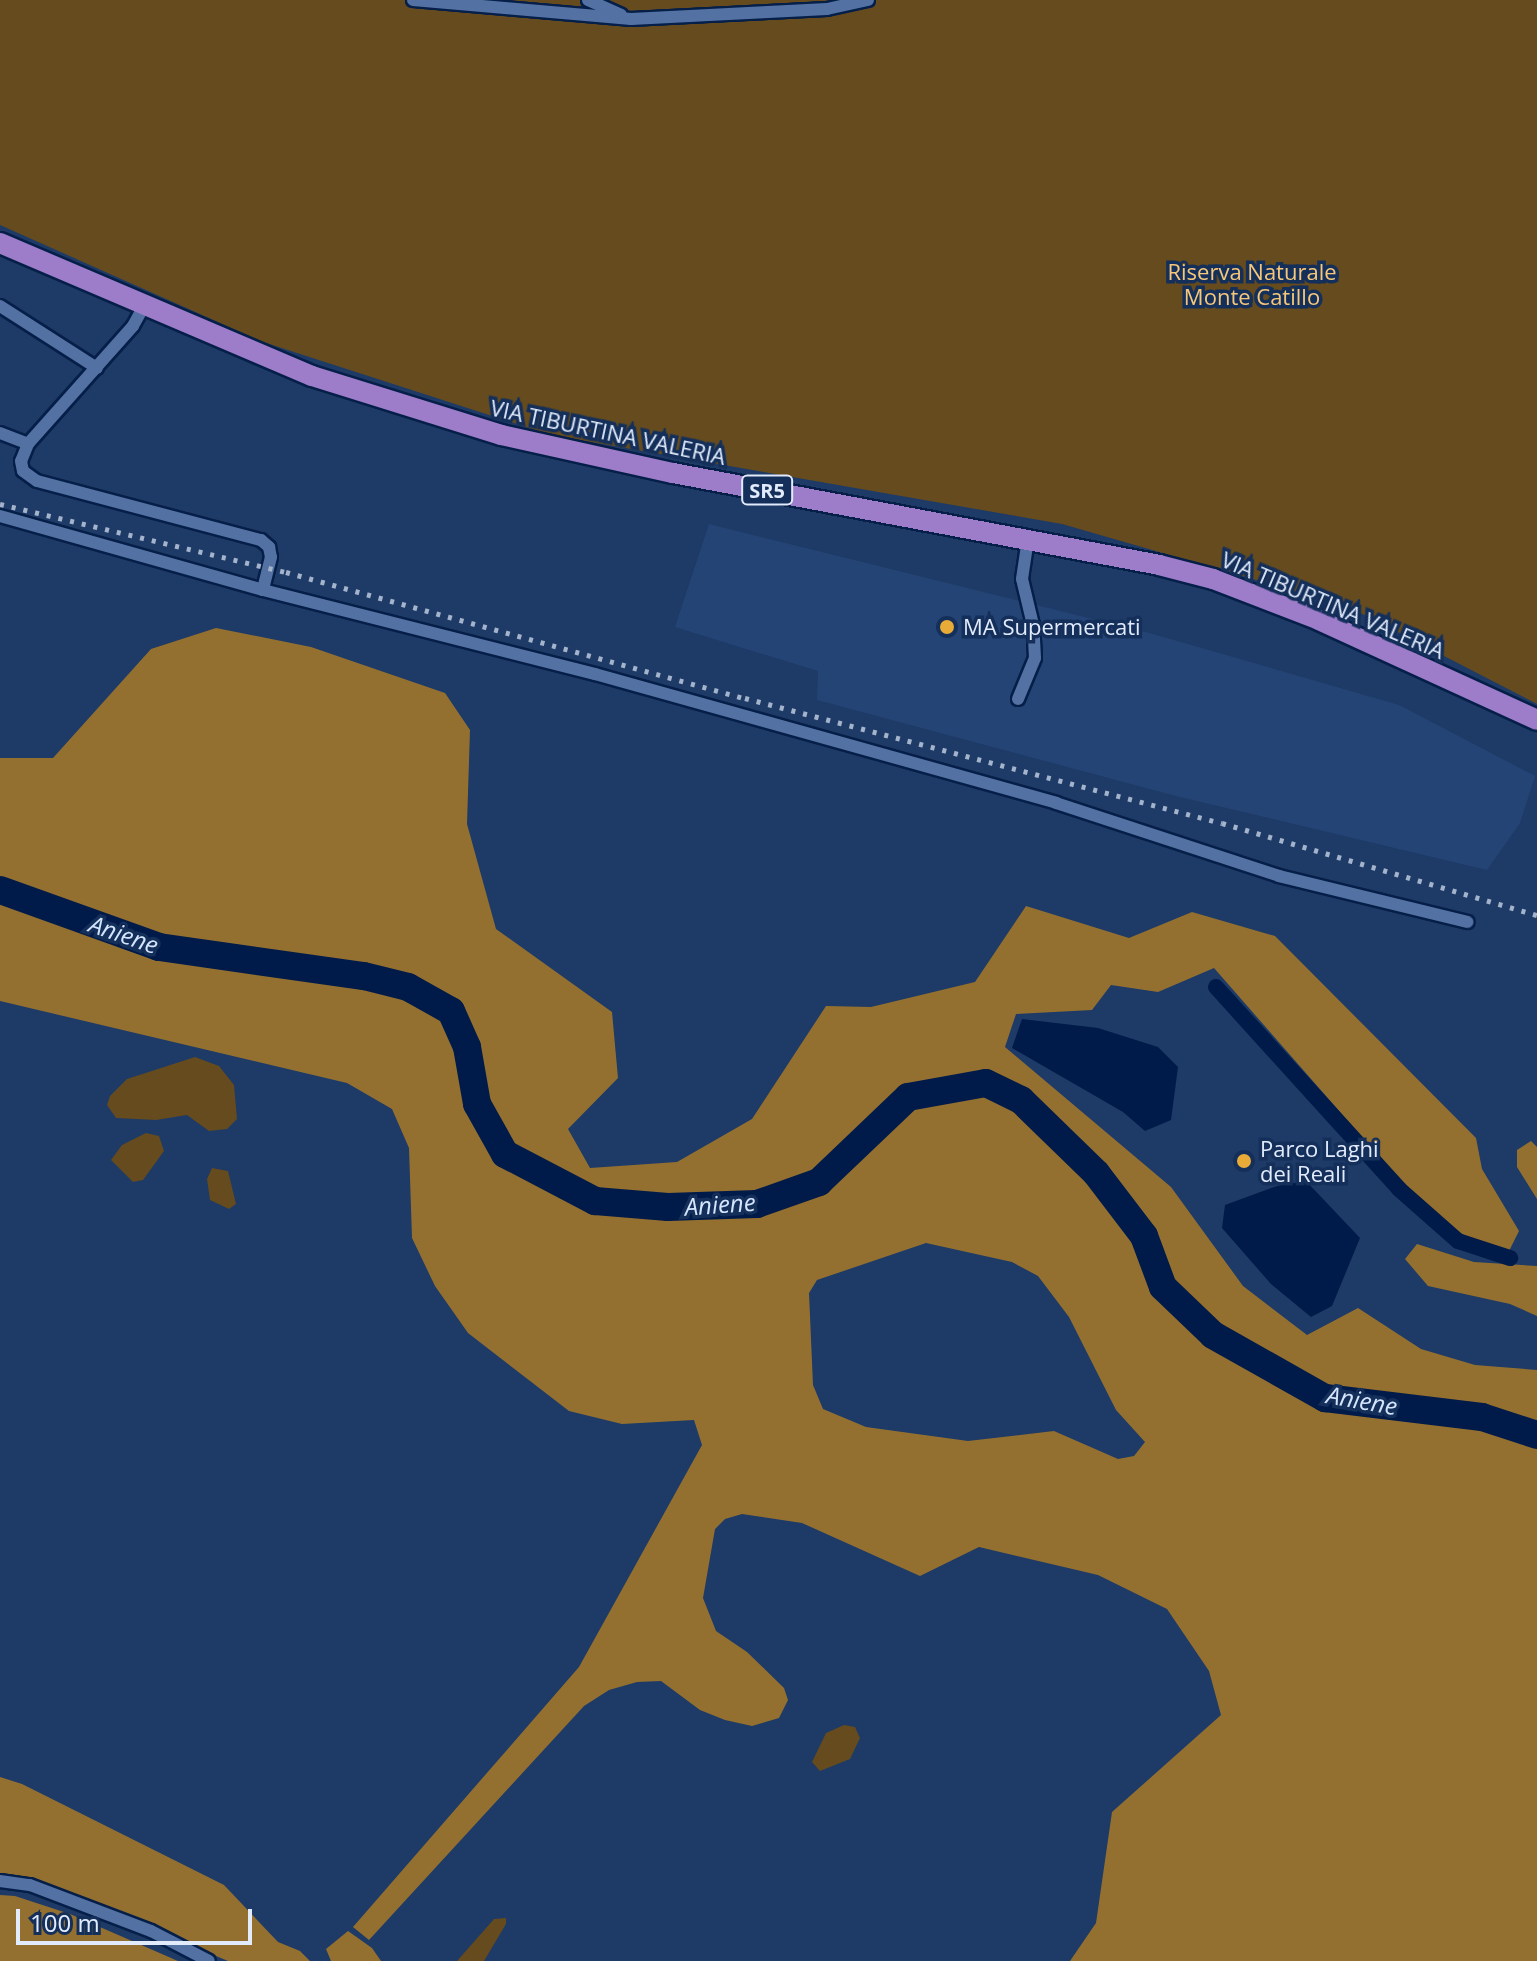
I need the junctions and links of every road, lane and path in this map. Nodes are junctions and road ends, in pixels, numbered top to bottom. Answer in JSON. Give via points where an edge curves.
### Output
{"nodes":[{"id":1,"x":413,"y":0,"type":"edge"},
{"id":2,"x":588,"y":0,"type":"edge"},
{"id":3,"x":868,"y":0,"type":"edge"},
{"id":4,"x":631,"y":19,"type":"junction"},
{"id":5,"x":0,"y":243,"type":"edge"},
{"id":6,"x":0,"y":306,"type":"edge"},
{"id":7,"x":144,"y":306,"type":"junction"},
{"id":8,"x":97,"y":368,"type":"junction"},
{"id":9,"x":0,"y":433,"type":"edge"},
{"id":10,"x":28,"y":444,"type":"junction"},
{"id":11,"x":0,"y":516,"type":"edge"},
{"id":12,"x":1028,"y":539,"type":"junction"},
{"id":13,"x":263,"y":590,"type":"junction"},
{"id":14,"x":1018,"y":699,"type":"dead end"},
{"id":15,"x":1537,"y":720,"type":"edge"},
{"id":16,"x":1467,"y":922,"type":"dead end"},
{"id":17,"x":0,"y":1881,"type":"edge"},
{"id":18,"x":209,"y":1961,"type":"edge"}],
"edges":[{"from":1,"to":4,"type":"street"},
{"from":2,"to":4,"type":"street"},
{"from":3,"to":4,"type":"street","via":[[827,9]]},
{"from":5,"to":7,"type":"main road","name":"VIA TIBURTINA VALERIA","number":"SR5"},
{"from":6,"to":8,"type":"street"},
{"from":7,"to":8,"type":"street"},
{"from":7,"to":12,"type":"main road","name":"VIA TIBURTINA VALERIA","number":"SR5","via":[[312,376],[501,435]]},
{"from":8,"to":10,"type":"street"},
{"from":9,"to":10,"type":"street"},
{"from":10,"to":13,"type":"street","via":[[21,466],[37,481],[261,540],[271,557]]},
{"from":11,"to":13,"type":"street"},
{"from":12,"to":14,"type":"street","via":[[1022,579],[1035,658]]},
{"from":12,"to":15,"type":"main road","name":"VIA TIBURTINA VALERIA","number":"SR5","via":[[1173,568],[1236,587]]},
{"from":13,"to":16,"type":"street","via":[[610,678],[1056,803],[1279,876]]},
{"from":17,"to":18,"type":"street","via":[[30,1885],[136,1925]]}]}
